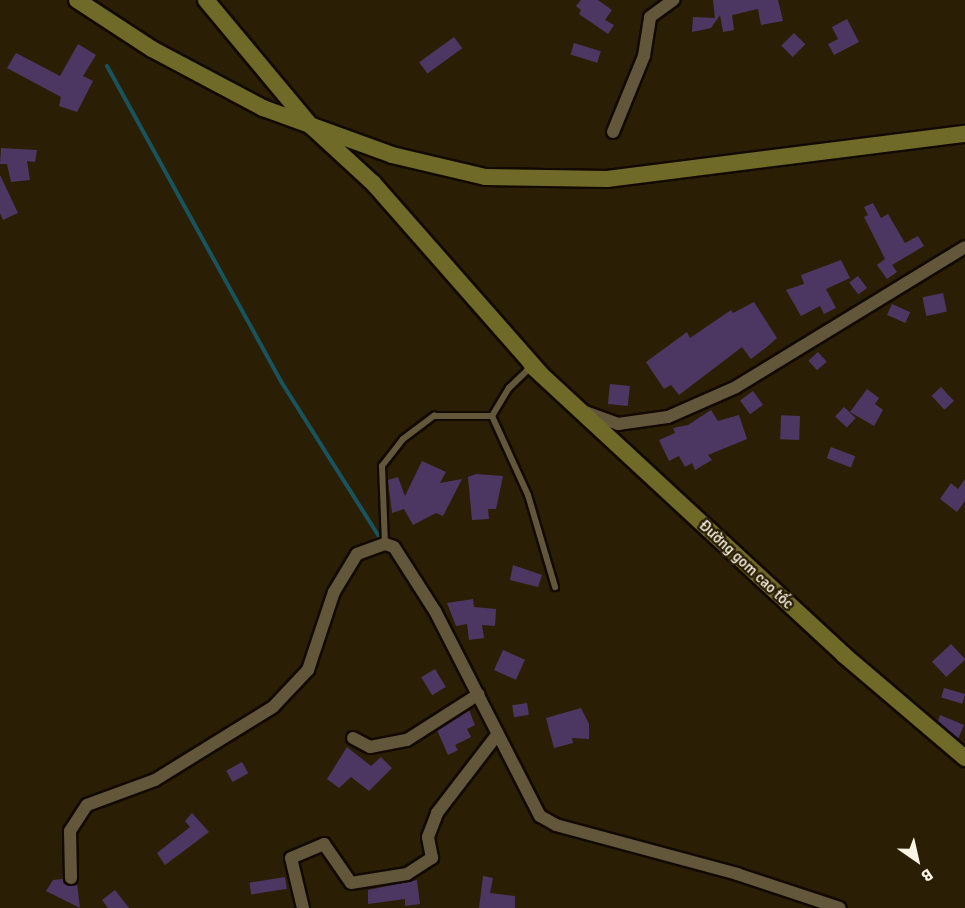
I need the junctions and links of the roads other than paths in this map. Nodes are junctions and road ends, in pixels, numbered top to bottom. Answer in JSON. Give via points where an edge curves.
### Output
{"nodes":[{"id":1,"x":77,"y":0,"type":"edge"},
{"id":2,"x":206,"y":0,"type":"edge"},
{"id":3,"x":673,"y":0,"type":"edge"},
{"id":4,"x":311,"y":126,"type":"junction"},
{"id":5,"x":613,"y":132,"type":"dead end"},
{"id":6,"x":965,"y":134,"type":"edge"},
{"id":7,"x":965,"y":247,"type":"edge"},
{"id":8,"x":532,"y":366,"type":"junction"},
{"id":9,"x":581,"y":410,"type":"joint"},
{"id":10,"x":492,"y":416,"type":"junction"},
{"id":11,"x":385,"y":544,"type":"junction"},
{"id":12,"x":555,"y":587,"type":"dead end"},
{"id":13,"x":479,"y":694,"type":"junction"},
{"id":14,"x":496,"y":736,"type":"junction"},
{"id":15,"x":354,"y":738,"type":"dead end"},
{"id":16,"x":965,"y":758,"type":"edge"},
{"id":17,"x":71,"y":878,"type":"dead end"},
{"id":18,"x":303,"y":908,"type":"edge"},
{"id":19,"x":840,"y":908,"type":"edge"}],
"edges":[{"from":1,"to":4,"type":"main road","via":[[162,54],[263,108]]},
{"from":2,"to":4,"type":"main road"},
{"from":3,"to":5,"type":"street","via":[[650,17],[644,56]]},
{"from":4,"to":6,"type":"main road","via":[[392,155],[485,177],[607,179]]},
{"from":4,"to":8,"type":"main road","via":[[374,183]]},
{"from":7,"to":9,"type":"street","via":[[736,387],[668,417],[618,424]]},
{"from":8,"to":9,"type":"main road"},
{"from":8,"to":10,"type":"lane","via":[[509,388]]},
{"from":8,"to":16,"type":"main road","name":"Đường gom cao tốc","via":[[844,656]]},
{"from":10,"to":11,"type":"lane","via":[[434,416],[403,439],[382,466]]},
{"from":10,"to":12,"type":"lane","via":[[528,495]]},
{"from":11,"to":13,"type":"street","via":[[394,547],[435,610]]},
{"from":11,"to":17,"type":"street","via":[[357,554],[334,592],[308,670],[273,707],[155,780],[87,805],[70,831]]},
{"from":13,"to":14,"type":"street"},
{"from":13,"to":15,"type":"street","via":[[407,740],[370,747]]},
{"from":14,"to":18,"type":"street","via":[[437,813],[428,837],[432,858],[407,874],[351,883],[324,844],[291,858]]},
{"from":14,"to":19,"type":"street","via":[[534,808],[548,822],[737,874]]}]}
